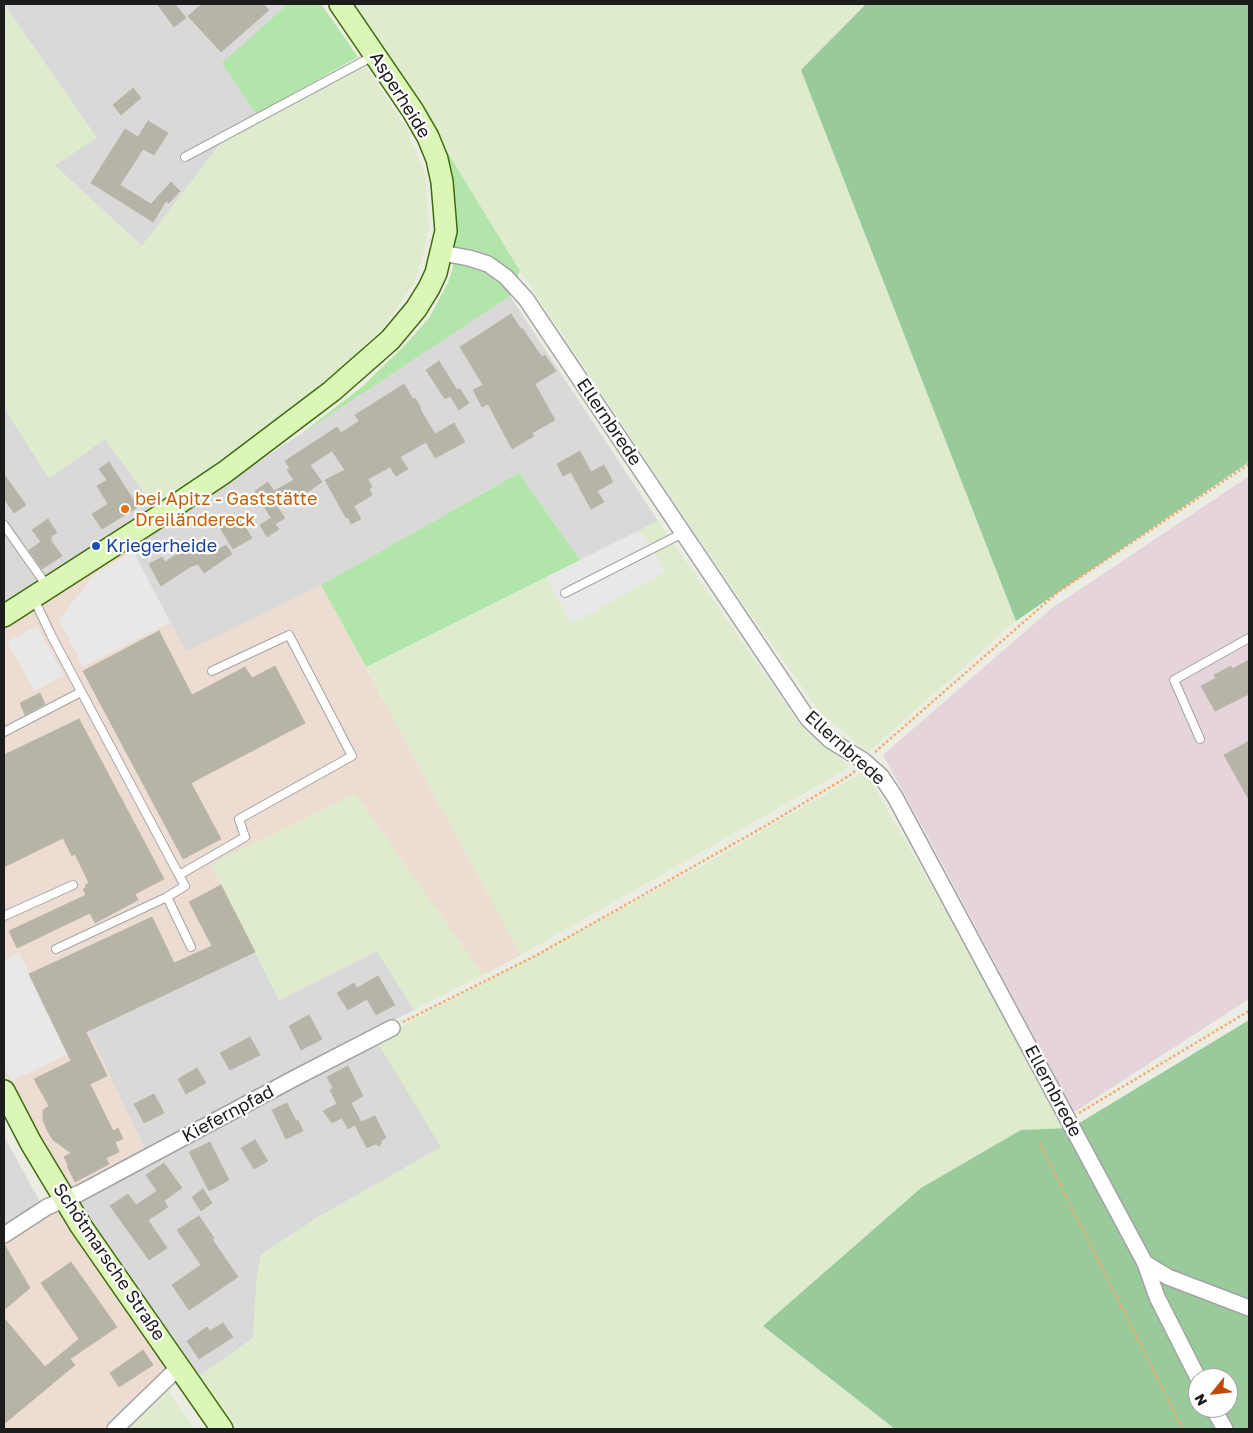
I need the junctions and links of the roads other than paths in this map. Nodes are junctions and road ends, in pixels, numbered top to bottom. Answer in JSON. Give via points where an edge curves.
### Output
{"nodes":[{"id":1,"x":340,"y":4,"type":"edge"},
{"id":2,"x":374,"y":54,"type":"junction"},
{"id":3,"x":185,"y":157,"type":"dead end"},
{"id":4,"x":442,"y":253,"type":"junction"},
{"id":5,"x":4,"y":525,"type":"edge"},
{"id":6,"x":683,"y":533,"type":"junction"},
{"id":7,"x":41,"y":592,"type":"junction"},
{"id":8,"x":565,"y":593,"type":"dead end"},
{"id":9,"x":4,"y":616,"type":"edge"},
{"id":10,"x":1249,"y":638,"type":"edge"},
{"id":11,"x":212,"y":671,"type":"dead end"},
{"id":12,"x":81,"y":692,"type":"junction"},
{"id":13,"x":4,"y":732,"type":"edge"},
{"id":14,"x":1200,"y":739,"type":"dead end"},
{"id":15,"x":179,"y":875,"type":"junction"},
{"id":16,"x":73,"y":884,"type":"dead end"},
{"id":17,"x":167,"y":897,"type":"junction"},
{"id":18,"x":4,"y":916,"type":"edge"},
{"id":19,"x":191,"y":947,"type":"dead end"},
{"id":20,"x":56,"y":949,"type":"dead end"},
{"id":21,"x":392,"y":1028,"type":"road end"},
{"id":22,"x":4,"y":1090,"type":"edge"},
{"id":23,"x":64,"y":1199,"type":"junction"},
{"id":24,"x":4,"y":1235,"type":"edge"},
{"id":25,"x":1145,"y":1262,"type":"junction"},
{"id":26,"x":1249,"y":1308,"type":"edge"},
{"id":27,"x":179,"y":1367,"type":"junction"},
{"id":28,"x":1193,"y":1368,"type":"edge"},
{"id":29,"x":1219,"y":1418,"type":"edge"},
{"id":30,"x":115,"y":1429,"type":"edge"},
{"id":31,"x":222,"y":1429,"type":"edge"},
{"id":32,"x":1225,"y":1429,"type":"edge"}],
"edges":[{"from":1,"to":2,"type":"street","name":"Asperheide"},
{"from":2,"to":3,"type":"lane"},
{"from":2,"to":4,"type":"street","name":"Asperheide","via":[[413,111],[436,159],[446,207]]},
{"from":4,"to":6,"type":"street","name":"Ellernbrede","via":[[488,264],[506,277],[526,299]]},
{"from":4,"to":7,"type":"street","via":[[436,273],[416,309],[390,340],[330,393],[226,472]]},
{"from":5,"to":7,"type":"lane"},
{"from":6,"to":8,"type":"lane"},
{"from":6,"to":25,"type":"street","name":"Ellernbrede","via":[[808,719],[830,740],[881,776],[895,798]]},
{"from":7,"to":9,"type":"street"},
{"from":7,"to":12,"type":"lane"},
{"from":10,"to":14,"type":"lane","via":[[1174,680]]},
{"from":11,"to":15,"type":"lane","via":[[289,635],[352,756],[239,819],[245,837]]},
{"from":12,"to":13,"type":"lane"},
{"from":12,"to":15,"type":"lane"},
{"from":15,"to":17,"type":"lane","via":[[185,886]]},
{"from":16,"to":18,"type":"lane"},
{"from":17,"to":19,"type":"lane"},
{"from":17,"to":20,"type":"lane"},
{"from":21,"to":23,"type":"street","name":"Kiefernpfad"},
{"from":22,"to":23,"type":"street","name":"Schötmarsche Straße"},
{"from":23,"to":24,"type":"street","name":"Kiefernpfad","via":[[47,1206]]},
{"from":23,"to":27,"type":"street","name":"Schötmarsche Straße"},
{"from":25,"to":26,"type":"street","name":"Ellernbrede","via":[[1168,1277]]},
{"from":25,"to":28,"type":"street","via":[[1157,1297]]},
{"from":27,"to":30,"type":"street"},
{"from":27,"to":31,"type":"street","name":"Schötmarsche Straße"},
{"from":29,"to":32,"type":"street"}]}
